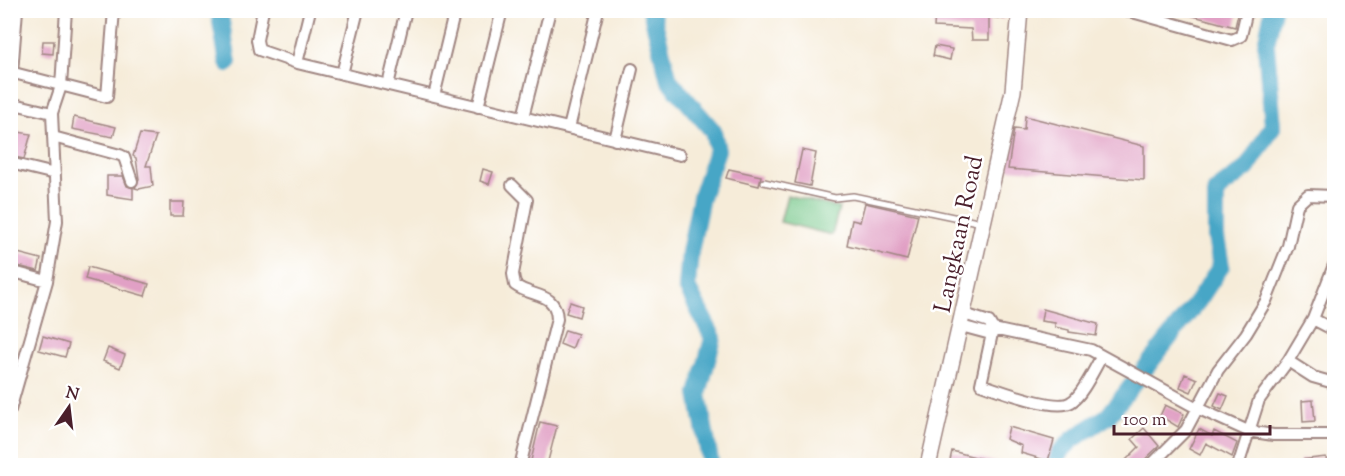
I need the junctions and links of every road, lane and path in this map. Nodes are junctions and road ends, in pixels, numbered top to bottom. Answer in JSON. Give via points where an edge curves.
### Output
{"nodes":[{"id":1,"x":17,"y":10,"type":"edge"},
{"id":2,"x":66,"y":10,"type":"edge"},
{"id":3,"x":114,"y":10,"type":"edge"},
{"id":4,"x":263,"y":10,"type":"edge"},
{"id":5,"x":310,"y":10,"type":"edge"},
{"id":6,"x":358,"y":10,"type":"edge"},
{"id":7,"x":406,"y":10,"type":"edge"},
{"id":8,"x":455,"y":10,"type":"edge"},
{"id":9,"x":502,"y":10,"type":"edge"},
{"id":10,"x":550,"y":10,"type":"edge"},
{"id":11,"x":598,"y":10,"type":"edge"},
{"id":12,"x":1020,"y":10,"type":"edge"},
{"id":13,"x":1247,"y":10,"type":"edge"},
{"id":14,"x":1132,"y":11,"type":"edge"},
{"id":15,"x":297,"y":63,"type":"junction"},
{"id":16,"x":632,"y":69,"type":"dead end"},
{"id":17,"x":11,"y":73,"type":"edge"},
{"id":18,"x":342,"y":74,"type":"junction"},
{"id":19,"x":388,"y":85,"type":"junction"},
{"id":20,"x":61,"y":86,"type":"junction"},
{"id":21,"x":434,"y":96,"type":"junction"},
{"id":22,"x":10,"y":103,"type":"edge"},
{"id":23,"x":478,"y":107,"type":"junction"},
{"id":24,"x":52,"y":113,"type":"junction"},
{"id":25,"x":523,"y":117,"type":"junction"},
{"id":26,"x":569,"y":128,"type":"junction"},
{"id":27,"x":53,"y":137,"type":"junction"},
{"id":28,"x":615,"y":140,"type":"junction"},
{"id":29,"x":680,"y":155,"type":"dead end"},
{"id":30,"x":10,"y":163,"type":"edge"},
{"id":31,"x":55,"y":174,"type":"junction"},
{"id":32,"x":132,"y":181,"type":"dead end"},
{"id":33,"x":764,"y":182,"type":"dead end"},
{"id":34,"x":512,"y":185,"type":"dead end"},
{"id":35,"x":1335,"y":196,"type":"edge"},
{"id":36,"x":984,"y":223,"type":"junction"},
{"id":37,"x":1335,"y":265,"type":"edge"},
{"id":38,"x":10,"y":271,"type":"edge"},
{"id":39,"x":46,"y":281,"type":"junction"},
{"id":40,"x":1312,"y":319,"type":"junction"},
{"id":41,"x":962,"y":320,"type":"junction"},
{"id":42,"x":993,"y":329,"type":"junction"},
{"id":43,"x":1335,"y":330,"type":"edge"},
{"id":44,"x":1102,"y":356,"type":"junction"},
{"id":45,"x":1288,"y":362,"type":"junction"},
{"id":46,"x":1335,"y":383,"type":"edge"},
{"id":47,"x":1197,"y":408,"type":"junction"},
{"id":48,"x":10,"y":410,"type":"edge"},
{"id":49,"x":1248,"y":431,"type":"junction"},
{"id":50,"x":1335,"y":435,"type":"edge"},
{"id":51,"x":520,"y":465,"type":"edge"},
{"id":52,"x":928,"y":465,"type":"edge"},
{"id":53,"x":1150,"y":465,"type":"edge"},
{"id":54,"x":1238,"y":465,"type":"edge"}],
"edges":[{"from":1,"to":17,"type":"street"},
{"from":2,"to":20,"type":"street"},
{"from":3,"to":20,"type":"street","via":[[107,98]]},
{"from":4,"to":15,"type":"street","via":[[256,46]]},
{"from":5,"to":15,"type":"street"},
{"from":6,"to":18,"type":"street"},
{"from":7,"to":19,"type":"street"},
{"from":8,"to":21,"type":"street"},
{"from":9,"to":23,"type":"street"},
{"from":10,"to":25,"type":"street"},
{"from":11,"to":26,"type":"street"},
{"from":12,"to":36,"type":"street","name":"Langkaan Road","via":[[1012,91]]},
{"from":13,"to":14,"type":"street","via":[[1241,36],[1232,40]]},
{"from":15,"to":18,"type":"street"},
{"from":16,"to":28,"type":"street"},
{"from":17,"to":20,"type":"street"},
{"from":18,"to":19,"type":"street"},
{"from":19,"to":21,"type":"street"},
{"from":20,"to":24,"type":"street"},
{"from":21,"to":23,"type":"street"},
{"from":22,"to":24,"type":"street"},
{"from":23,"to":25,"type":"street"},
{"from":24,"to":27,"type":"street"},
{"from":25,"to":26,"type":"street"},
{"from":26,"to":28,"type":"street"},
{"from":27,"to":31,"type":"street"},
{"from":27,"to":32,"type":"street","via":[[124,157]]},
{"from":28,"to":29,"type":"street"},
{"from":30,"to":31,"type":"street"},
{"from":31,"to":39,"type":"street","via":[[57,221]]},
{"from":33,"to":36,"type":"lane"},
{"from":34,"to":51,"type":"street","via":[[527,200],[513,274],[515,285],[549,298],[557,310]]},
{"from":35,"to":47,"type":"street","via":[[1308,195],[1297,205],[1288,246],[1266,301]]},
{"from":36,"to":41,"type":"street","name":"Langkaan Road"},
{"from":37,"to":40,"type":"street"},
{"from":38,"to":39,"type":"street"},
{"from":39,"to":48,"type":"street"},
{"from":40,"to":43,"type":"street"},
{"from":40,"to":45,"type":"street"},
{"from":41,"to":42,"type":"street","via":[[987,333]]},
{"from":41,"to":52,"type":"street","name":"Langkaan Road"},
{"from":42,"to":44,"type":"street","via":[[1091,350]]},
{"from":42,"to":44,"type":"street","via":[[981,384],[1030,399],[1065,406],[1073,401]]},
{"from":44,"to":47,"type":"street"},
{"from":45,"to":46,"type":"street","via":[[1313,377]]},
{"from":45,"to":49,"type":"street","via":[[1259,400]]},
{"from":47,"to":49,"type":"street"},
{"from":47,"to":53,"type":"street","via":[[1186,430]]},
{"from":49,"to":50,"type":"street"},
{"from":49,"to":54,"type":"street"}]}
